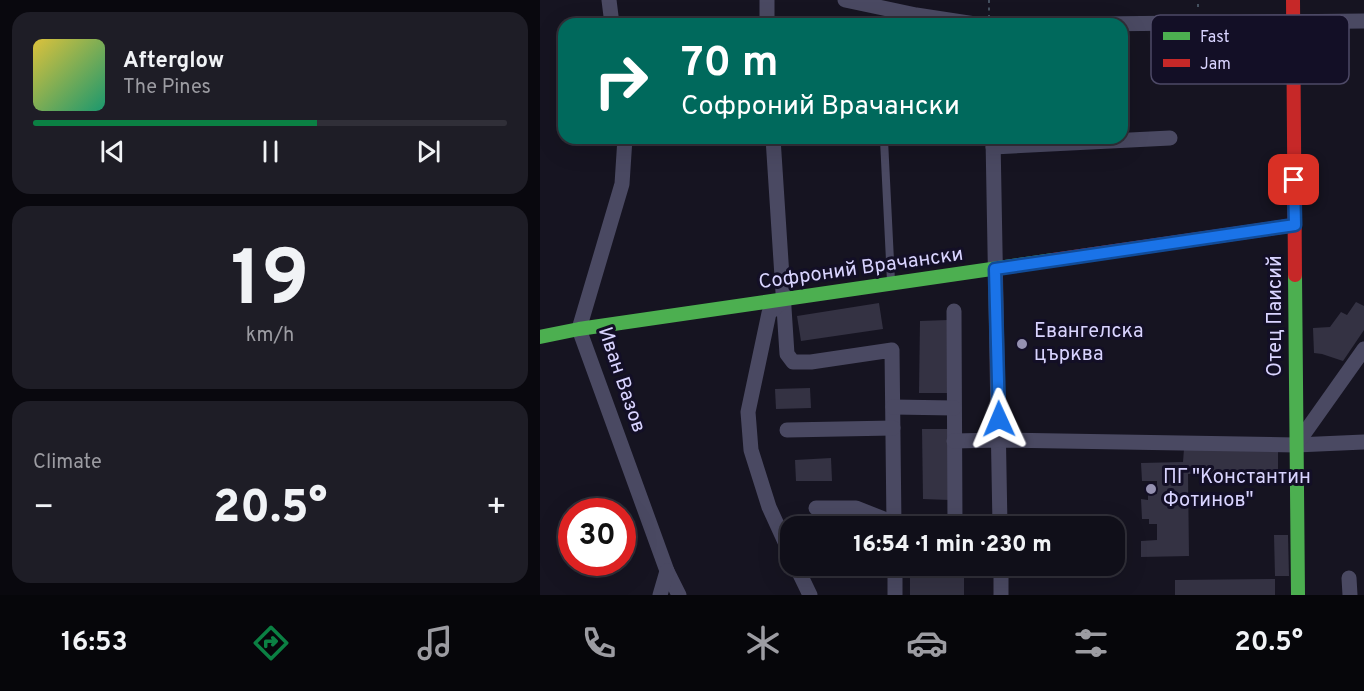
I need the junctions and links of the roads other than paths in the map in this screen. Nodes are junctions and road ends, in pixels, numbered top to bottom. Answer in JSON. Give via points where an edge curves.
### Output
{"nodes":[{"id":1,"x":609,"y":0,"type":"edge"},
{"id":2,"x":767,"y":0,"type":"edge"},
{"id":3,"x":845,"y":0,"type":"edge"},
{"id":4,"x":611,"y":18,"type":"edge"},
{"id":5,"x":767,"y":18,"type":"edge"},
{"id":6,"x":936,"y":18,"type":"edge"},
{"id":7,"x":1151,"y":23,"type":"edge"},
{"id":8,"x":1128,"y":24,"type":"edge"},
{"id":9,"x":1294,"y":84,"type":"edge"},
{"id":10,"x":1170,"y":138,"type":"dead end"},
{"id":11,"x":1128,"y":139,"type":"edge"},
{"id":12,"x":625,"y":144,"type":"edge"},
{"id":13,"x":773,"y":144,"type":"edge"},
{"id":14,"x":884,"y":144,"type":"edge"},
{"id":15,"x":993,"y":144,"type":"edge"},
{"id":16,"x":1295,"y":225,"type":"junction"},
{"id":17,"x":995,"y":269,"type":"junction"},
{"id":18,"x":891,"y":285,"type":"junction"},
{"id":19,"x":784,"y":300,"type":"junction"},
{"id":20,"x":954,"y":311,"type":"dead end"},
{"id":21,"x":579,"y":329,"type":"junction"},
{"id":22,"x":540,"y":337,"type":"edge"},
{"id":23,"x":1364,"y":349,"type":"edge"},
{"id":24,"x":893,"y":407,"type":"junction"},
{"id":25,"x":954,"y":408,"type":"junction"},
{"id":26,"x":893,"y":428,"type":"junction"},
{"id":27,"x":787,"y":430,"type":"dead end"},
{"id":28,"x":1000,"y":440,"type":"junction"},
{"id":29,"x":954,"y":441,"type":"junction"},
{"id":30,"x":1364,"y":442,"type":"edge"},
{"id":31,"x":1296,"y":445,"type":"junction"},
{"id":32,"x":816,"y":508,"type":"dead end"},
{"id":33,"x":874,"y":516,"type":"edge"},
{"id":34,"x":894,"y":516,"type":"edge"},
{"id":35,"x":955,"y":516,"type":"edge"},
{"id":36,"x":1000,"y":516,"type":"edge"},
{"id":37,"x":780,"y":531,"type":"edge"},
{"id":38,"x":667,"y":571,"type":"junction"},
{"id":39,"x":801,"y":576,"type":"edge"},
{"id":40,"x":895,"y":576,"type":"edge"},
{"id":41,"x":1000,"y":576,"type":"edge"},
{"id":42,"x":1349,"y":578,"type":"dead end"},
{"id":43,"x":660,"y":595,"type":"edge"},
{"id":44,"x":679,"y":595,"type":"edge"},
{"id":45,"x":810,"y":595,"type":"edge"},
{"id":46,"x":895,"y":595,"type":"edge"},
{"id":47,"x":1001,"y":595,"type":"edge"},
{"id":48,"x":1298,"y":595,"type":"edge"},
{"id":49,"x":1350,"y":595,"type":"edge"}],
"edges":[{"from":1,"to":4,"type":"street"},
{"from":2,"to":5,"type":"street"},
{"from":3,"to":6,"type":"street"},
{"from":7,"to":8,"type":"street"},
{"from":9,"to":16,"type":"street","name":"Отец Паисий"},
{"from":10,"to":11,"type":"street"},
{"from":12,"to":21,"type":"street","name":"Иван Вазов","via":[[622,184]]},
{"from":13,"to":19,"type":"street"},
{"from":14,"to":18,"type":"lane"},
{"from":15,"to":17,"type":"street"},
{"from":16,"to":17,"type":"street","name":"Софроний Врачански"},
{"from":16,"to":31,"type":"street","name":"Отец Паисий"},
{"from":17,"to":18,"type":"street","name":"Софроний Врачански"},
{"from":17,"to":28,"type":"street"},
{"from":18,"to":19,"type":"street","name":"Софроний Врачански"},
{"from":19,"to":21,"type":"street","name":"Софроний Врачански"},
{"from":19,"to":24,"type":"street","via":[[787,354],[793,362],[892,350]]},
{"from":19,"to":37,"type":"street","via":[[769,313],[748,412],[751,450]]},
{"from":20,"to":25,"type":"street"},
{"from":21,"to":22,"type":"street","name":"Софроний Врачански"},
{"from":21,"to":38,"type":"street","name":"Иван Вазов"},
{"from":23,"to":31,"type":"street"},
{"from":24,"to":25,"type":"street"},
{"from":24,"to":26,"type":"street"},
{"from":25,"to":29,"type":"street"},
{"from":26,"to":27,"type":"street"},
{"from":26,"to":34,"type":"street"},
{"from":28,"to":29,"type":"street"},
{"from":28,"to":31,"type":"street"},
{"from":28,"to":36,"type":"street"},
{"from":29,"to":35,"type":"street"},
{"from":30,"to":31,"type":"street"},
{"from":31,"to":48,"type":"street","name":"Отец Паисий"},
{"from":32,"to":33,"type":"street","via":[[856,508]]},
{"from":38,"to":43,"type":"street"},
{"from":38,"to":44,"type":"street","name":"Иван Вазов"},
{"from":39,"to":45,"type":"street"},
{"from":40,"to":46,"type":"street"},
{"from":41,"to":47,"type":"street"},
{"from":42,"to":49,"type":"street"}]}
